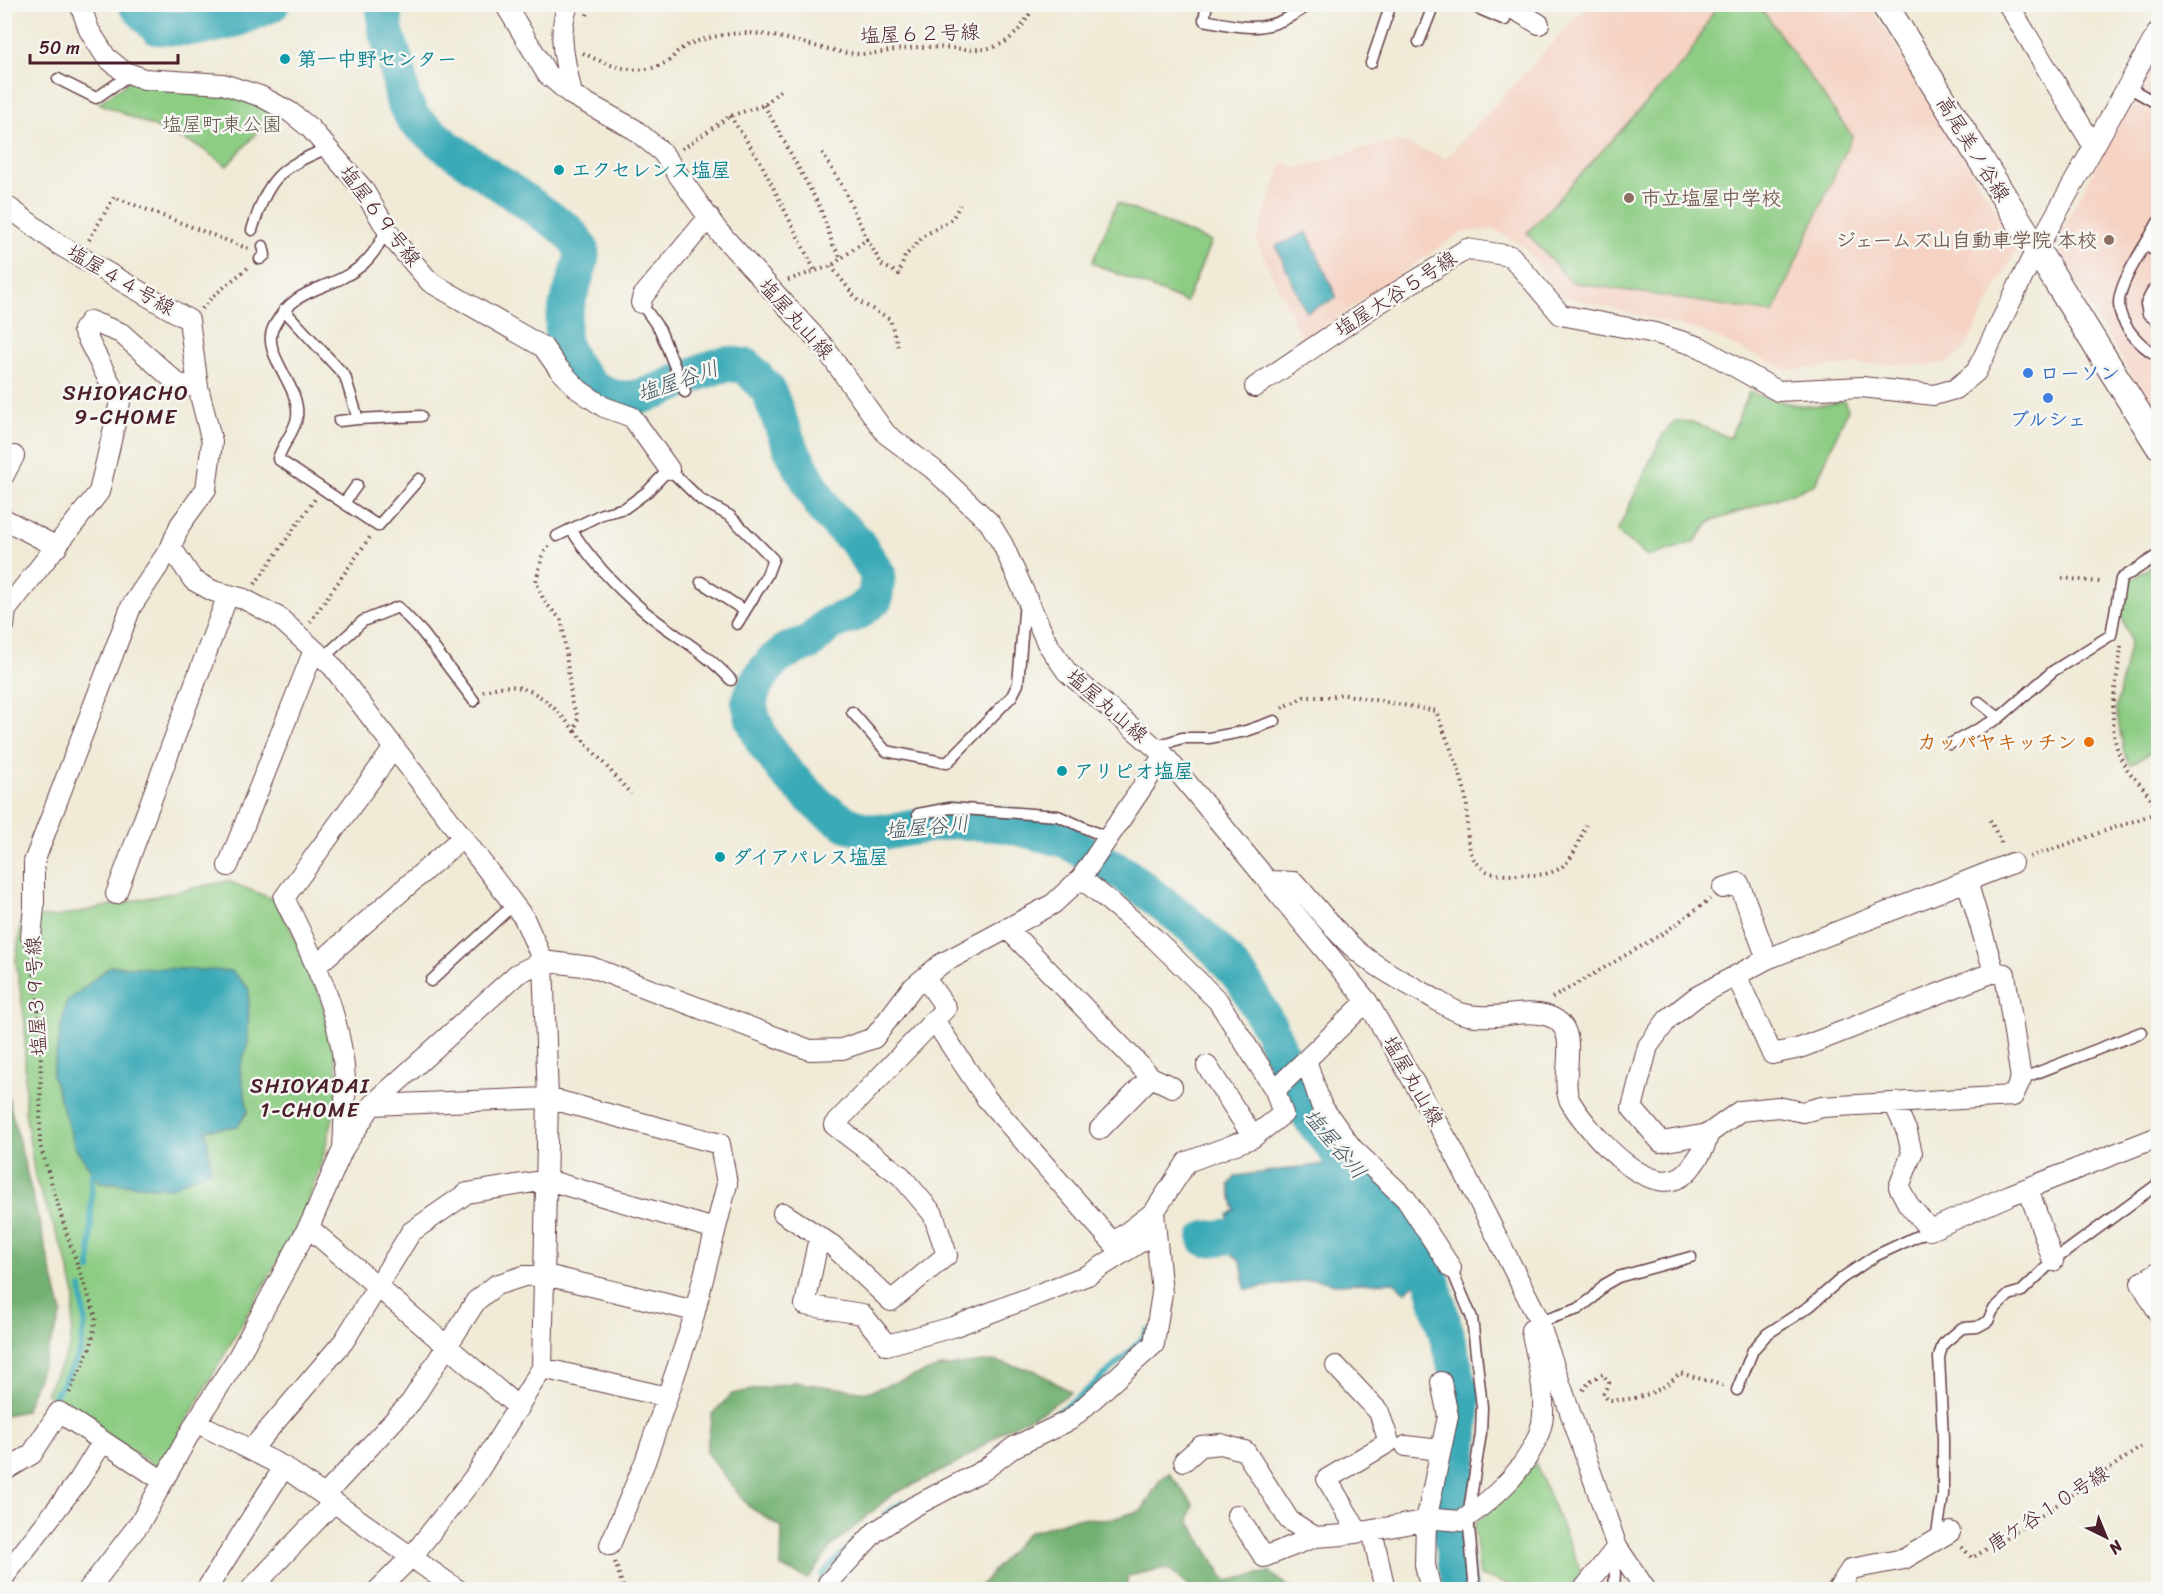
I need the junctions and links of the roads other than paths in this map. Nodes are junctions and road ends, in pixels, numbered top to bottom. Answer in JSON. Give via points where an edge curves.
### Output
{"nodes":[{"id":1,"x":80,"y":4,"type":"edge"},
{"id":2,"x":505,"y":4,"type":"edge"},
{"id":3,"x":1207,"y":4,"type":"edge"},
{"id":4,"x":1310,"y":4,"type":"edge"},
{"id":5,"x":1391,"y":4,"type":"edge"},
{"id":6,"x":1434,"y":4,"type":"edge"},
{"id":7,"x":1468,"y":4,"type":"edge"},
{"id":8,"x":1884,"y":4,"type":"edge"},
{"id":9,"x":2008,"y":4,"type":"edge"},
{"id":10,"x":568,"y":5,"type":"edge"},
{"id":11,"x":1512,"y":10,"type":"edge"},
{"id":12,"x":1539,"y":24,"type":"dead end"},
{"id":13,"x":2158,"y":32,"type":"edge"},
{"id":14,"x":1419,"y":42,"type":"dead end"},
{"id":15,"x":1371,"y":63,"type":"dead end"},
{"id":16,"x":131,"y":74,"type":"junction"},
{"id":17,"x":58,"y":79,"type":"dead end"},
{"id":18,"x":2128,"y":87,"type":"junction"},
{"id":19,"x":572,"y":95,"type":"junction"},
{"id":20,"x":2158,"y":105,"type":"edge"},
{"id":21,"x":2094,"y":147,"type":"junction"},
{"id":22,"x":328,"y":148,"type":"junction"},
{"id":23,"x":4,"y":204,"type":"edge"},
{"id":24,"x":709,"y":217,"type":"junction"},
{"id":25,"x":2158,"y":222,"type":"edge"},
{"id":26,"x":387,"y":229,"type":"junction"},
{"id":27,"x":252,"y":230,"type":"dead end"},
{"id":28,"x":2146,"y":245,"type":"junction"},
{"id":29,"x":2036,"y":250,"type":"junction"},
{"id":30,"x":2158,"y":253,"type":"edge"},
{"id":31,"x":2158,"y":287,"type":"edge"},
{"id":32,"x":640,"y":303,"type":"joint"},
{"id":33,"x":284,"y":310,"type":"junction"},
{"id":34,"x":2158,"y":322,"type":"edge"},
{"id":35,"x":2158,"y":356,"type":"edge"},
{"id":36,"x":198,"y":387,"type":"junction"},
{"id":37,"x":1255,"y":387,"type":"dead end"},
{"id":38,"x":685,"y":393,"type":"dead end"},
{"id":39,"x":421,"y":416,"type":"dead end"},
{"id":40,"x":358,"y":419,"type":"junction"},
{"id":41,"x":339,"y":422,"type":"dead end"},
{"id":42,"x":2158,"y":445,"type":"edge"},
{"id":43,"x":14,"y":456,"type":"dead end"},
{"id":44,"x":669,"y":469,"type":"junction"},
{"id":45,"x":4,"y":475,"type":"edge"},
{"id":46,"x":419,"y":479,"type":"dead end"},
{"id":47,"x":357,"y":485,"type":"dead end"},
{"id":48,"x":344,"y":503,"type":"junction"},
{"id":49,"x":4,"y":519,"type":"edge"},
{"id":50,"x":571,"y":529,"type":"junction"},
{"id":51,"x":557,"y":536,"type":"road end"},
{"id":52,"x":57,"y":547,"type":"junction"},
{"id":53,"x":171,"y":547,"type":"junction"},
{"id":54,"x":2158,"y":555,"type":"edge"},
{"id":55,"x":701,"y":582,"type":"dead end"},
{"id":56,"x":1025,"y":595,"type":"junction"},
{"id":57,"x":236,"y":597,"type":"junction"},
{"id":58,"x":745,"y":611,"type":"junction"},
{"id":59,"x":5,"y":616,"type":"edge"},
{"id":60,"x":736,"y":624,"type":"dead end"},
{"id":61,"x":313,"y":649,"type":"junction"},
{"id":62,"x":731,"y":680,"type":"dead end"},
{"id":63,"x":474,"y":701,"type":"road end"},
{"id":64,"x":1979,"y":702,"type":"dead end"},
{"id":65,"x":852,"y":712,"type":"dead end"},
{"id":66,"x":1999,"y":718,"type":"junction"},
{"id":67,"x":1275,"y":721,"type":"road end"},
{"id":68,"x":1950,"y":744,"type":"dead end"},
{"id":69,"x":394,"y":748,"type":"junction"},
{"id":70,"x":1159,"y":751,"type":"junction"},
{"id":71,"x":918,"y":814,"type":"dead end"},
{"id":72,"x":463,"y":837,"type":"junction"},
{"id":73,"x":1110,"y":839,"type":"junction"},
{"id":74,"x":2012,"y":863,"type":"road end"},
{"id":75,"x":228,"y":866,"type":"dead end"},
{"id":76,"x":1081,"y":878,"type":"junction"},
{"id":77,"x":1269,"y":881,"type":"junction"},
{"id":78,"x":1967,"y":881,"type":"junction"},
{"id":79,"x":1723,"y":888,"type":"road end"},
{"id":80,"x":116,"y":894,"type":"dead end"},
{"id":81,"x":514,"y":904,"type":"junction"},
{"id":82,"x":1007,"y":928,"type":"junction"},
{"id":83,"x":31,"y":937,"type":"road end"},
{"id":84,"x":1767,"y":959,"type":"junction"},
{"id":85,"x":543,"y":961,"type":"junction"},
{"id":86,"x":316,"y":966,"type":"junction"},
{"id":87,"x":1994,"y":972,"type":"junction"},
{"id":88,"x":1737,"y":977,"type":"junction"},
{"id":89,"x":925,"y":978,"type":"junction"},
{"id":90,"x":431,"y":981,"type":"dead end"},
{"id":91,"x":1367,"y":1001,"type":"junction"},
{"id":92,"x":934,"y":1020,"type":"junction"},
{"id":93,"x":2142,"y":1032,"type":"dead end"},
{"id":94,"x":1306,"y":1060,"type":"junction"},
{"id":95,"x":1207,"y":1066,"type":"dead end"},
{"id":96,"x":1151,"y":1077,"type":"junction"},
{"id":97,"x":2021,"y":1079,"type":"junction"},
{"id":98,"x":1280,"y":1085,"type":"junction"},
{"id":99,"x":1172,"y":1087,"type":"dead end"},
{"id":100,"x":548,"y":1098,"type":"junction"},
{"id":101,"x":1894,"y":1103,"type":"junction"},
{"id":102,"x":372,"y":1105,"type":"junction"},
{"id":103,"x":1282,"y":1114,"type":"junction"},
{"id":104,"x":1246,"y":1126,"type":"junction"},
{"id":105,"x":1100,"y":1129,"type":"dead end"},
{"id":106,"x":1708,"y":1134,"type":"junction"},
{"id":107,"x":1223,"y":1135,"type":"dead end"},
{"id":108,"x":2158,"y":1137,"type":"edge"},
{"id":109,"x":343,"y":1149,"type":"junction"},
{"id":110,"x":547,"y":1180,"type":"junction"},
{"id":111,"x":2158,"y":1184,"type":"edge"},
{"id":112,"x":2028,"y":1188,"type":"junction"},
{"id":113,"x":1154,"y":1212,"type":"junction"},
{"id":114,"x":783,"y":1213,"type":"dead end"},
{"id":115,"x":308,"y":1227,"type":"junction"},
{"id":116,"x":715,"y":1229,"type":"junction"},
{"id":117,"x":1930,"y":1230,"type":"junction"},
{"id":118,"x":1156,"y":1232,"type":"junction"},
{"id":119,"x":819,"y":1237,"type":"junction"},
{"id":120,"x":1691,"y":1257,"type":"dead end"},
{"id":121,"x":2053,"y":1261,"type":"junction"},
{"id":122,"x":1451,"y":1268,"type":"joint"},
{"id":123,"x":2158,"y":1272,"type":"edge"},
{"id":124,"x":546,"y":1275,"type":"junction"},
{"id":125,"x":378,"y":1287,"type":"junction"},
{"id":126,"x":694,"y":1311,"type":"junction"},
{"id":127,"x":2158,"y":1312,"type":"edge"},
{"id":128,"x":1537,"y":1318,"type":"junction"},
{"id":129,"x":446,"y":1345,"type":"junction"},
{"id":130,"x":1336,"y":1366,"type":"dead end"},
{"id":131,"x":542,"y":1368,"type":"junction"},
{"id":132,"x":1441,"y":1382,"type":"dead end"},
{"id":133,"x":1737,"y":1390,"type":"road end"},
{"id":134,"x":667,"y":1397,"type":"junction"},
{"id":135,"x":519,"y":1408,"type":"junction"},
{"id":136,"x":196,"y":1422,"type":"junction"},
{"id":137,"x":103,"y":1441,"type":"junction"},
{"id":138,"x":1407,"y":1446,"type":"dead end"},
{"id":139,"x":251,"y":1450,"type":"junction"},
{"id":140,"x":1440,"y":1450,"type":"junction"},
{"id":141,"x":1184,"y":1461,"type":"dead end"},
{"id":142,"x":284,"y":1467,"type":"junction"},
{"id":143,"x":4,"y":1471,"type":"edge"},
{"id":144,"x":163,"y":1481,"type":"junction"},
{"id":145,"x":329,"y":1498,"type":"junction"},
{"id":146,"x":1237,"y":1515,"type":"dead end"},
{"id":147,"x":1465,"y":1519,"type":"junction"},
{"id":148,"x":1431,"y":1520,"type":"junction"},
{"id":149,"x":1365,"y":1531,"type":"junction"},
{"id":150,"x":1943,"y":1536,"type":"joint"},
{"id":151,"x":1315,"y":1537,"type":"junction"},
{"id":152,"x":610,"y":1545,"type":"road end"},
{"id":153,"x":1617,"y":1547,"type":"junction"},
{"id":154,"x":413,"y":1556,"type":"junction"},
{"id":155,"x":4,"y":1577,"type":"edge"},
{"id":156,"x":828,"y":1583,"type":"dead end"},
{"id":157,"x":252,"y":1588,"type":"edge"},
{"id":158,"x":206,"y":1589,"type":"edge"},
{"id":159,"x":88,"y":1590,"type":"edge"},
{"id":160,"x":378,"y":1590,"type":"edge"},
{"id":161,"x":458,"y":1590,"type":"edge"},
{"id":162,"x":1385,"y":1590,"type":"edge"},
{"id":163,"x":1431,"y":1590,"type":"edge"},
{"id":164,"x":1475,"y":1590,"type":"edge"},
{"id":165,"x":1583,"y":1590,"type":"edge"},
{"id":166,"x":1614,"y":1590,"type":"edge"},
{"id":167,"x":1646,"y":1590,"type":"edge"},
{"id":168,"x":1837,"y":1590,"type":"edge"}],
"edges":[{"from":1,"to":16,"type":"street","name":"塩屋６９号線","via":[[89,30],[106,57]]},
{"from":2,"to":19,"type":"street","name":"塩屋丸山線","via":[[547,74]]},
{"from":3,"to":4,"type":"lane","via":[[1204,20],[1253,29],[1268,27]]},
{"from":5,"to":15,"type":"lane"},
{"from":6,"to":14,"type":"lane"},
{"from":7,"to":11,"type":"lane"},
{"from":8,"to":29,"type":"street","name":"高尾美ノ谷線"},
{"from":9,"to":21,"type":"street"},
{"from":10,"to":19,"type":"street","via":[[561,23],[561,43]]},
{"from":11,"to":12,"type":"street"},
{"from":13,"to":18,"type":"street","name":"塩屋大谷５号線"},
{"from":16,"to":17,"type":"lane","via":[[96,98]]},
{"from":16,"to":22,"type":"street","name":"塩屋６９号線","via":[[144,80],[223,84],[260,96],[290,112]]},
{"from":18,"to":20,"type":"lane"},
{"from":18,"to":21,"type":"street","name":"塩屋大谷５号線"},
{"from":19,"to":24,"type":"street","name":"塩屋丸山線","via":[[634,129],[668,159]]},
{"from":21,"to":29,"type":"street","name":"塩屋大谷５号線"},
{"from":22,"to":26,"type":"street","name":"塩屋６９号線","via":[[363,189]]},
{"from":22,"to":27,"type":"lane","via":[[303,158],[274,179],[265,192]]},
{"from":23,"to":36,"type":"street","name":"塩屋４４号線","via":[[58,244],[189,320]]},
{"from":24,"to":32,"type":"street"},
{"from":24,"to":56,"type":"street","name":"塩屋丸山線","via":[[825,348],[886,434],[933,469],[989,522]]},
{"from":25,"to":28,"type":"lane"},
{"from":26,"to":33,"type":"lane","via":[[360,267],[299,295]]},
{"from":26,"to":44,"type":"street","name":"塩屋６９号線","via":[[430,282],[520,331],[543,347],[579,390],[604,407],[632,417]]},
{"from":28,"to":30,"type":"lane"},
{"from":28,"to":35,"type":"lane","via":[[2124,284],[2119,303],[2128,330],[2144,348]]},
{"from":29,"to":37,"type":"street","name":"塩屋大谷５号線","via":[[1976,372],[1955,389],[1934,395],[1862,387],[1778,391],[1700,347],[1654,333],[1561,315],[1511,256],[1467,249]]},
{"from":29,"to":42,"type":"street","name":"高尾美ノ谷線"},
{"from":31,"to":34,"type":"lane","via":[[2146,304],[2148,314]]},
{"from":32,"to":38,"type":"lane","via":[[660,330]]},
{"from":33,"to":40,"type":"lane","via":[[345,376]]},
{"from":33,"to":48,"type":"lane","via":[[270,342],[296,397],[297,417],[278,459]]},
{"from":36,"to":52,"type":"street","via":[[178,384],[121,333],[90,321],[83,330],[120,402],[99,492]]},
{"from":36,"to":53,"type":"street","name":"塩屋４４号線","via":[[212,442],[206,489],[180,525]]},
{"from":39,"to":40,"type":"lane"},
{"from":40,"to":41,"type":"lane"},
{"from":43,"to":45,"type":"street"},
{"from":44,"to":50,"type":"lane","via":[[624,508]]},
{"from":44,"to":58,"type":"lane","via":[[701,500],[730,516],[773,559]]},
{"from":46,"to":48,"type":"lane","via":[[378,526]]},
{"from":47,"to":48,"type":"lane"},
{"from":49,"to":52,"type":"street"},
{"from":50,"to":51,"type":"lane"},
{"from":50,"to":62,"type":"lane","via":[[588,557],[612,582],[714,662]]},
{"from":52,"to":59,"type":"street"},
{"from":53,"to":57,"type":"street","via":[[193,580]]},
{"from":53,"to":83,"type":"street","name":"塩屋３９号線","via":[[131,607],[34,862]]},
{"from":54,"to":66,"type":"lane","via":[[2121,579],[2110,635],[2052,671]]},
{"from":55,"to":58,"type":"lane"},
{"from":56,"to":65,"type":"lane","via":[[1018,684],[1012,696],[947,763],[886,751]]},
{"from":56,"to":70,"type":"street","name":"塩屋丸山線","via":[[1047,643],[1067,672]]},
{"from":57,"to":61,"type":"street","via":[[278,617]]},
{"from":57,"to":80,"type":"street"},
{"from":58,"to":60,"type":"lane"},
{"from":61,"to":63,"type":"lane","via":[[398,607],[423,633]]},
{"from":61,"to":69,"type":"street"},
{"from":61,"to":75,"type":"street"},
{"from":64,"to":66,"type":"lane"},
{"from":66,"to":68,"type":"lane"},
{"from":67,"to":70,"type":"lane","via":[[1209,738],[1182,738]]},
{"from":69,"to":72,"type":"street"},
{"from":69,"to":86,"type":"street","via":[[284,898]]},
{"from":70,"to":73,"type":"street"},
{"from":70,"to":77,"type":"street","name":"塩屋丸山線"},
{"from":71,"to":73,"type":"lane","via":[[950,808],[1058,816]]},
{"from":72,"to":81,"type":"street"},
{"from":72,"to":86,"type":"street"},
{"from":73,"to":76,"type":"street"},
{"from":74,"to":78,"type":"street"},
{"from":76,"to":82,"type":"street","via":[[1053,904]]},
{"from":76,"to":98,"type":"street","via":[[1154,938],[1218,1000]]},
{"from":77,"to":91,"type":"street","name":"塩屋丸山線"},
{"from":77,"to":106,"type":"street","via":[[1294,882],[1360,953],[1384,971],[1462,1014],[1488,1018],[1534,1011],[1556,1019],[1569,1051],[1569,1101],[1623,1163],[1646,1178],[1672,1180],[1687,1173],[1706,1146]]},
{"from":78,"to":84,"type":"street"},
{"from":78,"to":87,"type":"street"},
{"from":79,"to":84,"type":"street","via":[[1738,883]]},
{"from":81,"to":85,"type":"street"},
{"from":81,"to":90,"type":"lane"},
{"from":82,"to":89,"type":"street","via":[[941,964]]},
{"from":82,"to":96,"type":"street"},
{"from":84,"to":88,"type":"street"},
{"from":85,"to":89,"type":"street","via":[[591,967],[810,1050],[842,1049],[874,1038],[911,989]]},
{"from":85,"to":100,"type":"street"},
{"from":85,"to":102,"type":"street","via":[[517,974]]},
{"from":86,"to":109,"type":"street","via":[[333,1006],[345,1079]]},
{"from":87,"to":88,"type":"street","via":[[1800,1048],[1772,1054]]},
{"from":87,"to":97,"type":"street","via":[[2005,974]]},
{"from":88,"to":106,"type":"street","via":[[1696,997],[1668,1019],[1648,1046],[1632,1108],[1661,1142]]},
{"from":89,"to":92,"type":"street","via":[[946,1008]]},
{"from":91,"to":94,"type":"street"},
{"from":91,"to":128,"type":"street","name":"塩屋丸山線","via":[[1453,1150]]},
{"from":92,"to":113,"type":"street","via":[[986,1098],[1113,1243]]},
{"from":92,"to":119,"type":"street","via":[[834,1125],[901,1176],[933,1214],[947,1255],[891,1301]]},
{"from":93,"to":97,"type":"lane"},
{"from":94,"to":98,"type":"street"},
{"from":94,"to":122,"type":"street","via":[[1321,1105],[1352,1148],[1406,1199]]},
{"from":95,"to":104,"type":"street"},
{"from":96,"to":99,"type":"street"},
{"from":96,"to":105,"type":"street"},
{"from":97,"to":101,"type":"street","via":[[2013,1096]]},
{"from":98,"to":103,"type":"street"},
{"from":100,"to":102,"type":"street"},
{"from":100,"to":110,"type":"street"},
{"from":100,"to":116,"type":"street","via":[[720,1144],[727,1184]]},
{"from":101,"to":106,"type":"street","via":[[1822,1107],[1803,1112],[1778,1107],[1740,1112]]},
{"from":101,"to":117,"type":"street","via":[[1912,1153],[1899,1187]]},
{"from":102,"to":109,"type":"street"},
{"from":103,"to":104,"type":"street","via":[[1260,1113]]},
{"from":103,"to":113,"type":"street","via":[[1251,1138],[1187,1162]]},
{"from":104,"to":107,"type":"street"},
{"from":108,"to":112,"type":"street"},
{"from":109,"to":115,"type":"street"},
{"from":110,"to":116,"type":"street"},
{"from":110,"to":124,"type":"street"},
{"from":110,"to":125,"type":"street","via":[[467,1193],[411,1232]]},
{"from":111,"to":121,"type":"lane"},
{"from":112,"to":117,"type":"street"},
{"from":112,"to":121,"type":"street"},
{"from":113,"to":118,"type":"street"},
{"from":114,"to":119,"type":"street"},
{"from":115,"to":125,"type":"street"},
{"from":115,"to":136,"type":"street","via":[[271,1299]]},
{"from":116,"to":126,"type":"street"},
{"from":117,"to":133,"type":"lane","via":[[1875,1256],[1767,1334],[1753,1350]]},
{"from":118,"to":119,"type":"street","via":[[1088,1275],[953,1327],[887,1345],[862,1314],[805,1305]]},
{"from":118,"to":156,"type":"street","via":[[1162,1293],[1154,1344],[1070,1420],[1014,1448],[984,1470],[875,1532]]},
{"from":120,"to":128,"type":"lane","via":[[1618,1277],[1578,1309]]},
{"from":121,"to":150,"type":"lane","via":[[2022,1291],[1998,1304],[1988,1322],[1962,1328],[1943,1344],[1939,1357]]},
{"from":122,"to":147,"type":"lane","via":[[1472,1318],[1482,1407]]},
{"from":123,"to":127,"type":"street","via":[[2141,1283]]},
{"from":124,"to":126,"type":"street"},
{"from":124,"to":129,"type":"street","via":[[524,1276],[496,1285],[476,1301]]},
{"from":124,"to":131,"type":"street"},
{"from":125,"to":129,"type":"street"},
{"from":125,"to":139,"type":"street","via":[[344,1341]]},
{"from":126,"to":134,"type":"street"},
{"from":128,"to":147,"type":"street","via":[[1531,1327],[1541,1377],[1541,1426],[1519,1471]]},
{"from":128,"to":153,"type":"street","name":"塩屋丸山線"},
{"from":129,"to":135,"type":"street"},
{"from":129,"to":145,"type":"street","via":[[411,1402]]},
{"from":130,"to":149,"type":"street","via":[[1379,1412],[1389,1442],[1327,1479]]},
{"from":131,"to":134,"type":"street"},
{"from":131,"to":135,"type":"street"},
{"from":132,"to":140,"type":"street","via":[[1448,1416]]},
{"from":134,"to":152,"type":"street"},
{"from":135,"to":154,"type":"street","via":[[476,1475]]},
{"from":136,"to":139,"type":"street"},
{"from":136,"to":144,"type":"street"},
{"from":137,"to":143,"type":"street","via":[[59,1413],[32,1454]]},
{"from":137,"to":144,"type":"street"},
{"from":137,"to":155,"type":"street","via":[[79,1480]]},
{"from":138,"to":140,"type":"street"},
{"from":139,"to":142,"type":"street"},
{"from":140,"to":148,"type":"street"},
{"from":141,"to":151,"type":"street","via":[[1201,1446],[1221,1444],[1245,1451],[1289,1520]]},
{"from":142,"to":145,"type":"street"},
{"from":142,"to":158,"type":"street"},
{"from":144,"to":159,"type":"street","via":[[140,1523]]},
{"from":145,"to":154,"type":"street"},
{"from":145,"to":157,"type":"street"},
{"from":146,"to":151,"type":"street","via":[[1264,1557]]},
{"from":147,"to":148,"type":"street"},
{"from":147,"to":164,"type":"lane"},
{"from":148,"to":149,"type":"street"},
{"from":148,"to":163,"type":"street","via":[[1425,1565]]},
{"from":149,"to":151,"type":"street"},
{"from":149,"to":162,"type":"street"},
{"from":150,"to":168,"type":"street","via":[[1904,1559],[1851,1569]]},
{"from":153,"to":165,"type":"street"},
{"from":153,"to":166,"type":"lane"},
{"from":153,"to":167,"type":"street","name":"塩屋丸山線"},
{"from":154,"to":160,"type":"street"},
{"from":154,"to":161,"type":"street"}]}
